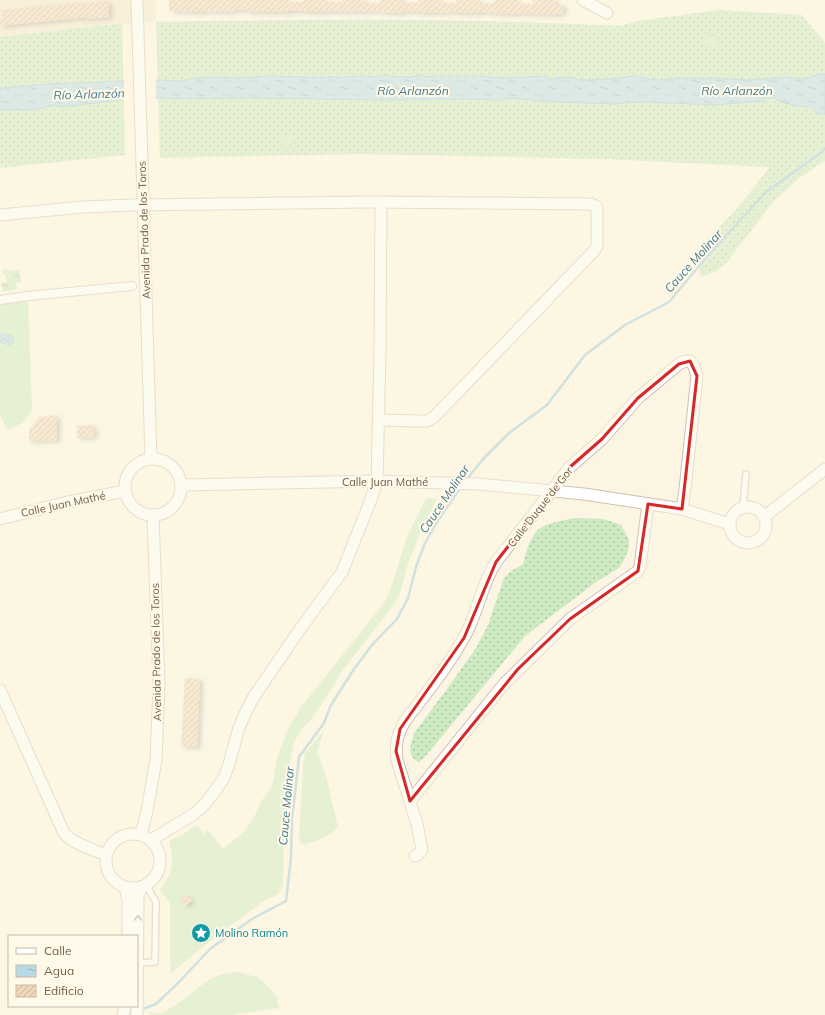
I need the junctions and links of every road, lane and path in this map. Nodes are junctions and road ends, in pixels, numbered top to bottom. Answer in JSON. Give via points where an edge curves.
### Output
{"nodes":[{"id":1,"x":137,"y":0,"type":"edge"},
{"id":2,"x":583,"y":0,"type":"edge"},
{"id":3,"x":607,"y":13,"type":"dead end"},
{"id":4,"x":381,"y":202,"type":"junction"},
{"id":5,"x":143,"y":205,"type":"junction"},
{"id":6,"x":0,"y":215,"type":"edge"},
{"id":7,"x":132,"y":286,"type":"dead end"},
{"id":8,"x":0,"y":300,"type":"edge"},
{"id":9,"x":379,"y":420,"type":"junction"},
{"id":10,"x":151,"y":459,"type":"junction"},
{"id":11,"x":825,"y":469,"type":"edge"},
{"id":12,"x":746,"y":474,"type":"dead end"},
{"id":13,"x":377,"y":481,"type":"junction"},
{"id":14,"x":181,"y":485,"type":"junction"},
{"id":15,"x":552,"y":490,"type":"junction"},
{"id":16,"x":126,"y":491,"type":"junction"},
{"id":17,"x":648,"y":504,"type":"junction"},
{"id":18,"x":743,"y":507,"type":"junction"},
{"id":19,"x":682,"y":509,"type":"junction"},
{"id":20,"x":153,"y":515,"type":"junction"},
{"id":21,"x":764,"y":517,"type":"junction"},
{"id":22,"x":0,"y":519,"type":"edge"},
{"id":23,"x":729,"y":524,"type":"junction"},
{"id":24,"x":0,"y":690,"type":"edge"},
{"id":25,"x":410,"y":801,"type":"junction"},
{"id":26,"x":146,"y":838,"type":"junction"},
{"id":27,"x":106,"y":855,"type":"junction"},
{"id":28,"x":415,"y":856,"type":"dead end"},
{"id":29,"x":144,"y":886,"type":"junction"},
{"id":30,"x":125,"y":888,"type":"junction"},
{"id":31,"x":128,"y":935,"type":"edge"},
{"id":32,"x":138,"y":963,"type":"edge"},
{"id":33,"x":138,"y":999,"type":"edge"}],
"edges":[{"from":1,"to":5,"type":"street","name":"Avenida Prado de los Toros"},
{"from":2,"to":3,"type":"street"},
{"from":4,"to":5,"type":"street"},
{"from":4,"to":9,"type":"street"},
{"from":4,"to":9,"type":"street","via":[[591,204],[597,208],[597,224],[594,251],[434,417],[420,422]]},
{"from":5,"to":6,"type":"street","via":[[82,207]]},
{"from":5,"to":10,"type":"street","name":"Avenida Prado de los Toros"},
{"from":7,"to":8,"type":"street"},
{"from":9,"to":13,"type":"street"},
{"from":10,"to":14,"type":"street","via":[[172,466]]},
{"from":10,"to":16,"type":"street","via":[[139,463],[129,472]]},
{"from":11,"to":21,"type":"street"},
{"from":12,"to":18,"type":"lane"},
{"from":13,"to":14,"type":"street","name":"Calle Juan Mathé"},
{"from":13,"to":15,"type":"street","name":"Calle Juan Mathé","via":[[446,482]]},
{"from":13,"to":26,"type":"street","via":[[342,572],[253,698],[240,726],[224,778],[215,792],[194,814]]},
{"from":14,"to":20,"type":"street","via":[[178,499],[170,510]]},
{"from":15,"to":17,"type":"street","name":"Calle Juan Mathé"},
{"from":15,"to":19,"type":"street","name":"Calle Duque de Gor","via":[[570,467],[602,439],[638,398],[685,361],[694,366],[697,376]]},
{"from":15,"to":25,"type":"street","name":"Calle Duque de Gor","via":[[496,562],[487,577],[464,638],[400,729],[397,736],[397,760]]},
{"from":16,"to":20,"type":"street","via":[[132,506],[138,511]]},
{"from":16,"to":22,"type":"street","name":"Calle Juan Mathé"},
{"from":17,"to":19,"type":"street","name":"Calle Juan Mathé"},
{"from":17,"to":25,"type":"street","via":[[638,571],[570,619],[518,669]]},
{"from":18,"to":21,"type":"street","via":[[756,508]]},
{"from":18,"to":23,"type":"street","via":[[733,513]]},
{"from":19,"to":23,"type":"street","name":"Calle Juan Mathé"},
{"from":20,"to":26,"type":"street","name":"Avenida Prado de los Toros","via":[[159,685],[156,760],[147,811]]},
{"from":21,"to":23,"type":"street","via":[[766,529],[760,539],[754,542],[737,540]]},
{"from":24,"to":27,"type":"street","via":[[66,837]]},
{"from":25,"to":28,"type":"street","name":"Calle Duque de Gor","via":[[422,850]]},
{"from":26,"to":27,"type":"street","via":[[132,834],[123,836],[115,840]]},
{"from":26,"to":29,"type":"street","via":[[156,847],[160,855],[160,864],[153,880]]},
{"from":27,"to":30,"type":"street","via":[[105,864],[111,879]]},
{"from":29,"to":30,"type":"street"},
{"from":32,"to":29,"type":"street","one_way":true,"via":[[138,895]]},
{"from":29,"to":32,"type":"lane","via":[[156,902],[154,962]]},
{"from":30,"to":31,"type":"street","via":[[128,900]]},
{"from":32,"to":33,"type":"street"}]}
